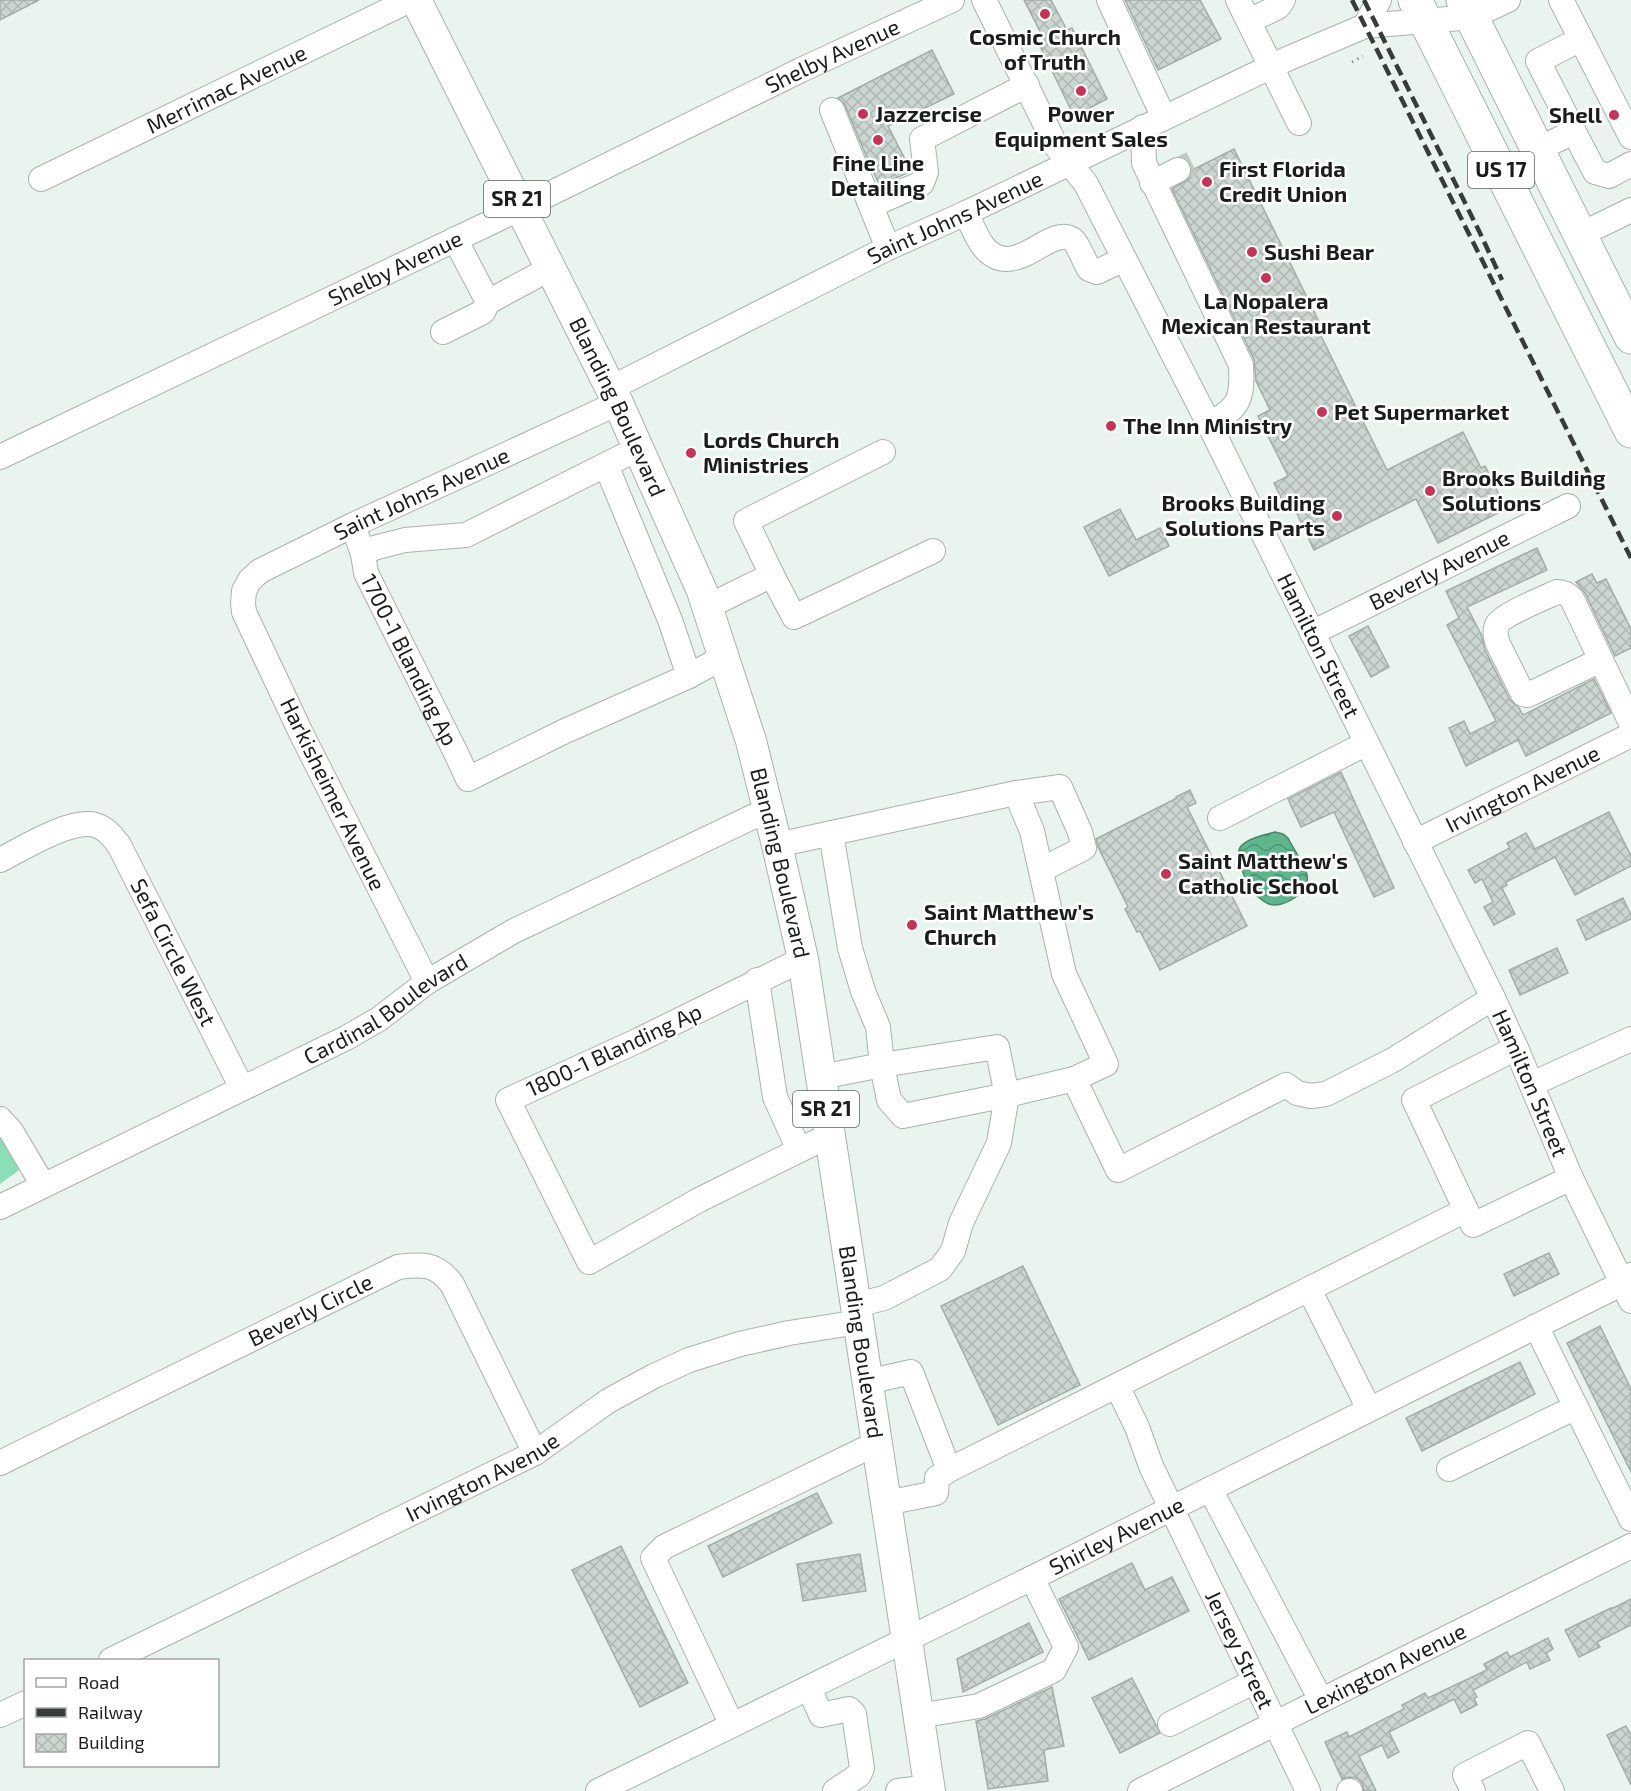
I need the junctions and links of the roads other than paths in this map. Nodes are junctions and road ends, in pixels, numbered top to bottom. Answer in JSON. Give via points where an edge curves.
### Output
{"nodes":[{"id":1,"x":410,"y":0,"type":"edge"},
{"id":2,"x":416,"y":0,"type":"edge"},
{"id":3,"x":952,"y":0,"type":"edge"},
{"id":4,"x":984,"y":0,"type":"edge"},
{"id":5,"x":1109,"y":0,"type":"edge"},
{"id":6,"x":1238,"y":0,"type":"edge"},
{"id":7,"x":1283,"y":0,"type":"edge"},
{"id":8,"x":1379,"y":0,"type":"edge"},
{"id":9,"x":1508,"y":0,"type":"edge"},
{"id":10,"x":1561,"y":0,"type":"edge"},
{"id":11,"x":1468,"y":9,"type":"edge"},
{"id":12,"x":1420,"y":10,"type":"edge"},
{"id":13,"x":1249,"y":21,"type":"junction"},
{"id":14,"x":1365,"y":26,"type":"junction"},
{"id":15,"x":1581,"y":39,"type":"junction"},
{"id":16,"x":1271,"y":66,"type":"junction"},
{"id":17,"x":1027,"y":86,"type":"junction"},
{"id":18,"x":832,"y":110,"type":"dead end"},
{"id":19,"x":1154,"y":122,"type":"junction"},
{"id":20,"x":1299,"y":123,"type":"dead end"},
{"id":21,"x":1574,"y":132,"type":"junction"},
{"id":22,"x":1631,"y":137,"type":"edge"},
{"id":23,"x":1538,"y":149,"type":"junction"},
{"id":24,"x":1070,"y":163,"type":"junction"},
{"id":25,"x":1631,"y":164,"type":"edge"},
{"id":26,"x":1178,"y":170,"type":"tunnel mouth"},
{"id":27,"x":41,"y":179,"type":"dead end"},
{"id":28,"x":1152,"y":183,"type":"junction"},
{"id":29,"x":872,"y":205,"type":"junction"},
{"id":30,"x":521,"y":208,"type":"junction"},
{"id":31,"x":966,"y":213,"type":"junction"},
{"id":32,"x":1629,"y":215,"type":"edge"},
{"id":33,"x":1580,"y":235,"type":"junction"},
{"id":34,"x":455,"y":239,"type":"junction"},
{"id":35,"x":888,"y":248,"type":"junction"},
{"id":36,"x":1124,"y":259,"type":"junction"},
{"id":37,"x":551,"y":268,"type":"junction"},
{"id":38,"x":488,"y":302,"type":"junction"},
{"id":39,"x":443,"y":332,"type":"dead end"},
{"id":40,"x":1631,"y":337,"type":"edge"},
{"id":41,"x":615,"y":395,"type":"junction"},
{"id":42,"x":1209,"y":424,"type":"junction"},
{"id":43,"x":1631,"y":431,"type":"edge"},
{"id":44,"x":639,"y":448,"type":"junction"},
{"id":45,"x":883,"y":452,"type":"dead end"},
{"id":46,"x":0,"y":457,"type":"edge"},
{"id":47,"x":606,"y":465,"type":"junction"},
{"id":48,"x":1568,"y":506,"type":"dead end"},
{"id":49,"x":353,"y":525,"type":"junction"},
{"id":50,"x":933,"y":550,"type":"dead end"},
{"id":51,"x":363,"y":554,"type":"junction"},
{"id":52,"x":772,"y":575,"type":"junction"},
{"id":53,"x":243,"y":603,"type":"joint"},
{"id":54,"x":707,"y":607,"type":"junction"},
{"id":55,"x":1312,"y":633,"type":"junction"},
{"id":56,"x":724,"y":657,"type":"junction"},
{"id":57,"x":1601,"y":660,"type":"junction"},
{"id":58,"x":689,"y":676,"type":"junction"},
{"id":59,"x":1631,"y":723,"type":"edge"},
{"id":60,"x":1631,"y":735,"type":"edge"},
{"id":61,"x":1366,"y":743,"type":"junction"},
{"id":62,"x":1016,"y":793,"type":"junction"},
{"id":63,"x":769,"y":809,"type":"junction"},
{"id":64,"x":1220,"y":818,"type":"dead end"},
{"id":65,"x":831,"y":833,"type":"junction"},
{"id":66,"x":1415,"y":842,"type":"junction"},
{"id":67,"x":777,"y":844,"type":"junction"},
{"id":68,"x":0,"y":860,"type":"edge"},
{"id":69,"x":1041,"y":870,"type":"junction"},
{"id":70,"x":803,"y":958,"type":"junction"},
{"id":71,"x":758,"y":980,"type":"junction"},
{"id":72,"x":427,"y":982,"type":"junction"},
{"id":73,"x":1493,"y":998,"type":"junction"},
{"id":74,"x":1631,"y":1039,"type":"edge"},
{"id":75,"x":1516,"y":1048,"type":"junction"},
{"id":76,"x":882,"y":1065,"type":"junction"},
{"id":77,"x":821,"y":1077,"type":"junction"},
{"id":78,"x":1074,"y":1079,"type":"junction"},
{"id":79,"x":1532,"y":1084,"type":"junction"},
{"id":80,"x":242,"y":1088,"type":"junction"},
{"id":81,"x":1007,"y":1095,"type":"junction"},
{"id":82,"x":0,"y":1119,"type":"edge"},
{"id":83,"x":830,"y":1135,"type":"junction"},
{"id":84,"x":800,"y":1150,"type":"junction"},
{"id":85,"x":1571,"y":1178,"type":"junction"},
{"id":86,"x":43,"y":1185,"type":"junction"},
{"id":87,"x":0,"y":1207,"type":"edge"},
{"id":88,"x":1466,"y":1210,"type":"junction"},
{"id":89,"x":1628,"y":1285,"type":"edge"},
{"id":90,"x":1309,"y":1289,"type":"junction"},
{"id":91,"x":857,"y":1313,"type":"junction"},
{"id":92,"x":1536,"y":1326,"type":"junction"},
{"id":93,"x":867,"y":1382,"type":"junction"},
{"id":94,"x":1117,"y":1386,"type":"junction"},
{"id":95,"x":1576,"y":1407,"type":"junction"},
{"id":96,"x":1369,"y":1409,"type":"junction"},
{"id":97,"x":877,"y":1443,"type":"junction"},
{"id":98,"x":535,"y":1453,"type":"junction"},
{"id":99,"x":0,"y":1463,"type":"edge"},
{"id":100,"x":1449,"y":1469,"type":"dead end"},
{"id":101,"x":949,"y":1470,"type":"junction"},
{"id":102,"x":1210,"y":1489,"type":"junction"},
{"id":103,"x":886,"y":1503,"type":"junction"},
{"id":104,"x":1172,"y":1508,"type":"junction"},
{"id":105,"x":1631,"y":1519,"type":"edge"},
{"id":106,"x":1631,"y":1546,"type":"edge"},
{"id":107,"x":1032,"y":1578,"type":"junction"},
{"id":108,"x":906,"y":1640,"type":"junction"},
{"id":109,"x":113,"y":1659,"type":"edge"},
{"id":110,"x":1255,"y":1681,"type":"junction"},
{"id":111,"x":809,"y":1688,"type":"junction"},
{"id":112,"x":1321,"y":1700,"type":"junction"},
{"id":113,"x":24,"y":1704,"type":"edge"},
{"id":114,"x":0,"y":1715,"type":"edge"},
{"id":115,"x":918,"y":1716,"type":"junction"},
{"id":116,"x":1275,"y":1723,"type":"junction"},
{"id":117,"x":1170,"y":1724,"type":"dead end"},
{"id":118,"x":732,"y":1725,"type":"junction"},
{"id":119,"x":930,"y":1789,"type":"edge"},
{"id":120,"x":1152,"y":1789,"type":"edge"},
{"id":121,"x":598,"y":1791,"type":"edge"},
{"id":122,"x":835,"y":1791,"type":"edge"},
{"id":123,"x":898,"y":1791,"type":"edge"},
{"id":124,"x":1308,"y":1791,"type":"edge"},
{"id":125,"x":1473,"y":1791,"type":"edge"},
{"id":126,"x":1552,"y":1791,"type":"edge"}],
"edges":[{"from":1,"to":27,"type":"street","name":"Merrimac Avenue"},
{"from":2,"to":30,"type":"main road","name":"Blanding Boulevard","number":"SR 21"},
{"from":3,"to":30,"type":"street","name":"Shelby Avenue"},
{"from":4,"to":17,"type":"street","name":"Hamilton Street"},
{"from":5,"to":19,"type":"street"},
{"from":6,"to":13,"type":"street"},
{"from":7,"to":13,"type":"street","via":[[1278,7]]},
{"from":8,"to":14,"type":"street"},
{"from":9,"to":11,"type":"street","name":"Saint Johns Avenue"},
{"from":10,"to":15,"type":"street"},
{"from":11,"to":12,"type":"street","name":"Saint Johns Avenue"},
{"from":11,"to":23,"type":"highway","number":"US 17"},
{"from":12,"to":14,"type":"street","name":"Saint Johns Avenue"},
{"from":12,"to":43,"type":"highway","number":"US 17"},
{"from":13,"to":16,"type":"street"},
{"from":14,"to":16,"type":"street","name":"Saint Johns Avenue"},
{"from":15,"to":21,"type":"street","via":[[1538,61]]},
{"from":15,"to":22,"type":"street"},
{"from":16,"to":19,"type":"street","name":"Saint Johns Avenue"},
{"from":16,"to":20,"type":"street"},
{"from":17,"to":24,"type":"street","name":"Hamilton Street","via":[[1056,146]]},
{"from":17,"to":29,"type":"street","via":[[922,139],[926,172],[922,183]]},
{"from":18,"to":29,"type":"street"},
{"from":19,"to":24,"type":"street","name":"Saint Johns Avenue"},
{"from":19,"to":28,"type":"street","via":[[1144,163]]},
{"from":21,"to":23,"type":"street"},
{"from":21,"to":25,"type":"street","via":[[1595,172],[1609,176]]},
{"from":23,"to":33,"type":"highway","number":"US 17"},
{"from":24,"to":31,"type":"street","name":"Saint Johns Avenue"},
{"from":24,"to":36,"type":"street","name":"Hamilton Street","via":[[1086,184]]},
{"from":26,"to":28,"type":"street"},
{"from":28,"to":42,"type":"street","via":[[1241,365],[1242,385],[1236,406]]},
{"from":29,"to":35,"type":"street"},
{"from":30,"to":34,"type":"street","name":"Shelby Avenue"},
{"from":30,"to":37,"type":"main road","name":"Blanding Boulevard","number":"SR 21"},
{"from":31,"to":35,"type":"street","name":"Saint Johns Avenue"},
{"from":31,"to":36,"type":"street","via":[[983,246],[1008,261],[1052,239],[1067,238],[1073,240],[1092,271]]},
{"from":32,"to":33,"type":"street"},
{"from":33,"to":40,"type":"highway","number":"US 17"},
{"from":34,"to":38,"type":"street"},
{"from":34,"to":46,"type":"street","name":"Shelby Avenue"},
{"from":35,"to":41,"type":"street","name":"Saint Johns Avenue"},
{"from":36,"to":42,"type":"street","name":"Hamilton Street"},
{"from":37,"to":38,"type":"street"},
{"from":37,"to":41,"type":"main road","name":"Blanding Boulevard","number":"SR 21"},
{"from":38,"to":39,"type":"street","via":[[483,312]]},
{"from":41,"to":44,"type":"main road","name":"Blanding Boulevard","number":"SR 21"},
{"from":41,"to":49,"type":"street","name":"Saint Johns Avenue"},
{"from":42,"to":55,"type":"street","name":"Hamilton Street"},
{"from":44,"to":47,"type":"street","name":"1700-1 Blanding Ap"},
{"from":44,"to":54,"type":"main road","name":"Blanding Boulevard","number":"SR 21"},
{"from":45,"to":52,"type":"street","via":[[746,520]]},
{"from":47,"to":51,"type":"street","name":"1700-1 Blanding Ap","via":[[466,535],[405,540]]},
{"from":47,"to":58,"type":"street"},
{"from":48,"to":55,"type":"street","name":"Beverly Avenue"},
{"from":49,"to":51,"type":"street"},
{"from":49,"to":53,"type":"street","name":"Saint Johns Avenue","via":[[260,571],[244,591]]},
{"from":50,"to":52,"type":"street","via":[[794,617]]},
{"from":51,"to":58,"type":"street","name":"1700-1 Blanding Ap","via":[[366,573],[468,779]]},
{"from":52,"to":54,"type":"street"},
{"from":53,"to":72,"type":"street","name":"Harkisheimer Avenue","via":[[302,735]]},
{"from":54,"to":56,"type":"main road","name":"Blanding Boulevard","number":"SR 21"},
{"from":55,"to":61,"type":"street","name":"Hamilton Street"},
{"from":56,"to":58,"type":"street","name":"1700-1 Blanding Ap"},
{"from":56,"to":63,"type":"main road","name":"Blanding Boulevard","number":"SR 21"},
{"from":57,"to":57,"type":"street","via":[[1572,598],[1563,592],[1502,618],[1495,629],[1498,644],[1523,694]]},
{"from":57,"to":59,"type":"street"},
{"from":60,"to":66,"type":"street","name":"Irvington Avenue"},
{"from":61,"to":64,"type":"street"},
{"from":61,"to":66,"type":"street","name":"Hamilton Street"},
{"from":62,"to":65,"type":"street"},
{"from":62,"to":69,"type":"street","via":[[1032,831]]},
{"from":62,"to":69,"type":"street","via":[[1060,787],[1080,832],[1084,848]]},
{"from":63,"to":67,"type":"main road","name":"Blanding Boulevard","number":"SR 21"},
{"from":63,"to":72,"type":"street","name":"Cardinal Boulevard","via":[[512,932]]},
{"from":65,"to":67,"type":"street"},
{"from":65,"to":76,"type":"street","via":[[850,948],[878,1027]]},
{"from":66,"to":73,"type":"street","name":"Hamilton Street"},
{"from":67,"to":70,"type":"main road","name":"Blanding Boulevard","number":"SR 21"},
{"from":68,"to":80,"type":"street","name":"Sefa Circle West","via":[[66,827],[94,825],[109,832]]},
{"from":69,"to":78,"type":"street","via":[[1064,974],[1106,1064]]},
{"from":70,"to":71,"type":"street","name":"1800-1 Blanding Ap"},
{"from":70,"to":77,"type":"main road","name":"Blanding Boulevard","number":"SR 21"},
{"from":71,"to":84,"type":"street","via":[[775,1097]]},
{"from":71,"to":84,"type":"street","name":"1800-1 Blanding Ap","via":[[508,1100],[589,1262],[699,1200]]},
{"from":72,"to":80,"type":"street","name":"Cardinal Boulevard","via":[[346,1038]]},
{"from":73,"to":75,"type":"street","name":"Hamilton Street"},
{"from":73,"to":78,"type":"street","via":[[1393,1060],[1326,1094],[1297,1094],[1286,1085],[1119,1170]]},
{"from":74,"to":79,"type":"street"},
{"from":75,"to":79,"type":"street","name":"Hamilton Street"},
{"from":75,"to":88,"type":"street","via":[[1414,1100]]},
{"from":76,"to":77,"type":"street"},
{"from":76,"to":81,"type":"street","via":[[889,1100],[903,1116]]},
{"from":76,"to":81,"type":"street","via":[[997,1047]]},
{"from":77,"to":83,"type":"main road","name":"Blanding Boulevard","number":"SR 21"},
{"from":78,"to":81,"type":"street"},
{"from":79,"to":85,"type":"street","name":"Hamilton Street"},
{"from":80,"to":86,"type":"street","name":"Cardinal Boulevard"},
{"from":81,"to":91,"type":"street","name":"Irvington Avenue","via":[[999,1143],[961,1223],[953,1251],[940,1269]]},
{"from":82,"to":86,"type":"street"},
{"from":83,"to":84,"type":"street","name":"1800-1 Blanding Ap"},
{"from":83,"to":91,"type":"main road","name":"Blanding Boulevard","number":"SR 21"},
{"from":85,"to":88,"type":"street","via":[[1473,1225]]},
{"from":85,"to":89,"type":"street","name":"Hamilton Street"},
{"from":86,"to":87,"type":"street","name":"Cardinal Boulevard"},
{"from":88,"to":90,"type":"street"},
{"from":89,"to":92,"type":"street","name":"Shirley Avenue","via":[[1611,1289]]},
{"from":90,"to":94,"type":"street"},
{"from":90,"to":96,"type":"street"},
{"from":91,"to":93,"type":"main road","name":"Blanding Boulevard","number":"SR 21"},
{"from":91,"to":98,"type":"street","name":"Irvington Avenue","via":[[689,1360],[608,1401]]},
{"from":92,"to":95,"type":"street"},
{"from":92,"to":96,"type":"street","name":"Shirley Avenue"},
{"from":93,"to":97,"type":"main road","name":"Blanding Boulevard","number":"SR 21"},
{"from":93,"to":101,"type":"street","via":[[911,1372]]},
{"from":94,"to":101,"type":"street"},
{"from":94,"to":104,"type":"street","name":"Jersey Street"},
{"from":95,"to":100,"type":"street"},
{"from":95,"to":105,"type":"street"},
{"from":96,"to":102,"type":"street","name":"Shirley Avenue"},
{"from":97,"to":103,"type":"main road","name":"Blanding Boulevard","number":"SR 21"},
{"from":97,"to":118,"type":"street","via":[[664,1546],[653,1558]]},
{"from":98,"to":99,"type":"street","name":"Beverly Circle","via":[[452,1284],[443,1273],[414,1265],[398,1267]]},
{"from":98,"to":109,"type":"street","name":"Irvington Avenue"},
{"from":101,"to":103,"type":"street","via":[[937,1478],[936,1493]]},
{"from":102,"to":104,"type":"street","name":"Shirley Avenue"},
{"from":102,"to":112,"type":"street"},
{"from":103,"to":108,"type":"main road","name":"Blanding Boulevard","number":"SR 21"},
{"from":104,"to":107,"type":"street","name":"Shirley Avenue"},
{"from":104,"to":110,"type":"street","name":"Jersey Street"},
{"from":106,"to":112,"type":"street","name":"Lexington Avenue"},
{"from":107,"to":108,"type":"street","name":"Shirley Avenue"},
{"from":107,"to":115,"type":"street","via":[[1066,1647],[1054,1670],[979,1706]]},
{"from":108,"to":111,"type":"street","name":"Shirley Avenue"},
{"from":108,"to":115,"type":"main road","name":"Blanding Boulevard","number":"SR 21"},
{"from":110,"to":116,"type":"street","name":"Jersey Street"},
{"from":110,"to":117,"type":"street"},
{"from":111,"to":118,"type":"street","name":"Shirley Avenue"},
{"from":111,"to":122,"type":"street","via":[[821,1715],[849,1709],[854,1714],[862,1768],[859,1775]]},
{"from":112,"to":116,"type":"street","name":"Lexington Avenue"},
{"from":113,"to":114,"type":"street"},
{"from":115,"to":119,"type":"main road","name":"Blanding Boulevard","number":"SR 21"},
{"from":116,"to":120,"type":"street","name":"Lexington Avenue"},
{"from":116,"to":124,"type":"street","name":"Jersey Street"},
{"from":118,"to":121,"type":"street","name":"Shirley Avenue"},
{"from":119,"to":123,"type":"street"},
{"from":125,"to":126,"type":"street","via":[[1465,1774],[1528,1743]]}]}
